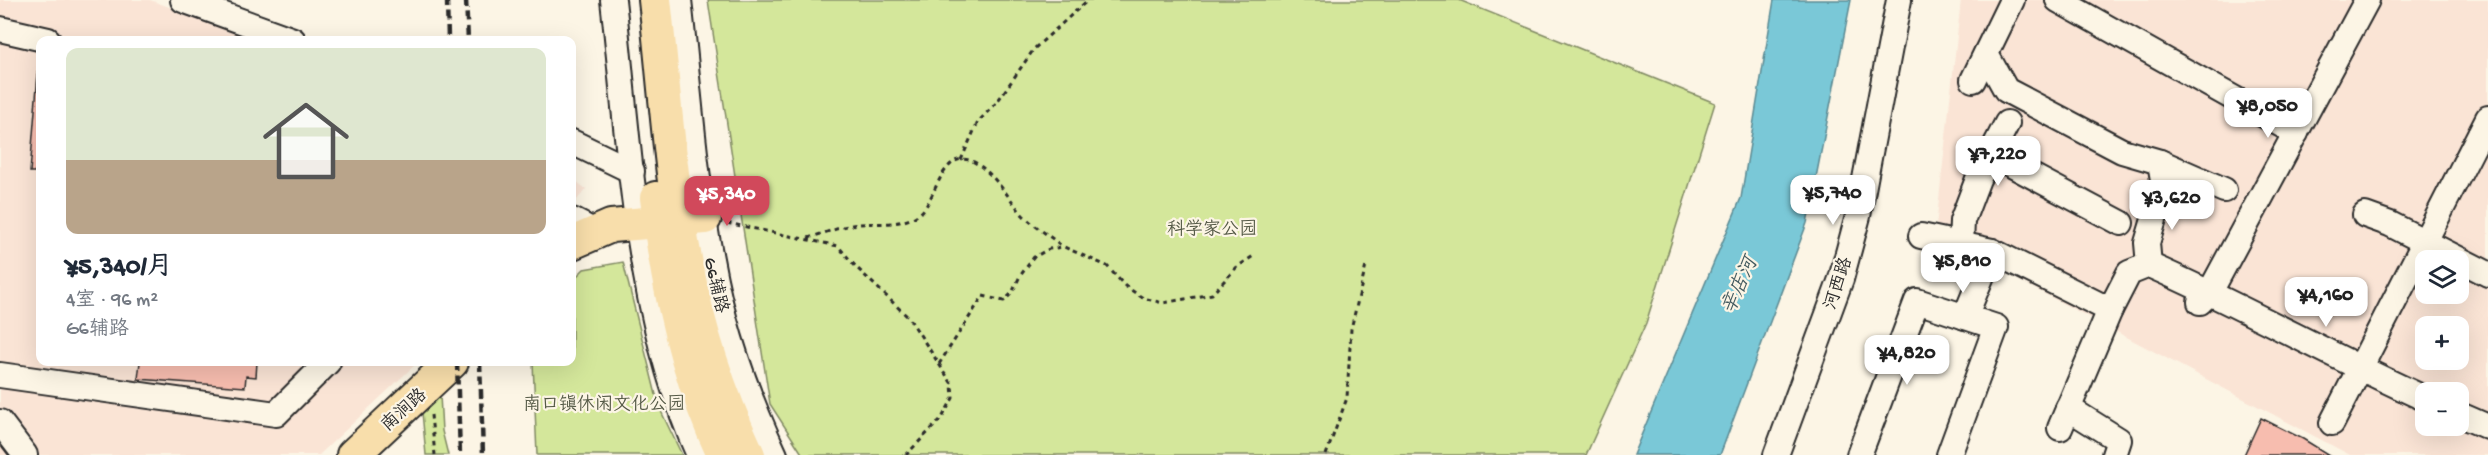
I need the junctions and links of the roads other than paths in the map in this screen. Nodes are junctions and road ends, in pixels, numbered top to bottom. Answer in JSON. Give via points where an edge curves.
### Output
{"nodes":[{"id":1,"x":183,"y":0,"type":"edge"},
{"id":2,"x":613,"y":0,"type":"edge"},
{"id":3,"x":634,"y":0,"type":"edge"},
{"id":4,"x":655,"y":0,"type":"edge"},
{"id":5,"x":679,"y":0,"type":"edge"},
{"id":6,"x":1899,"y":0,"type":"edge"},
{"id":7,"x":2012,"y":0,"type":"edge"},
{"id":8,"x":2058,"y":0,"type":"edge"},
{"id":9,"x":2367,"y":0,"type":"edge"},
{"id":10,"x":0,"y":29,"type":"edge"},
{"id":11,"x":282,"y":36,"type":"edge"},
{"id":12,"x":36,"y":37,"type":"edge"},
{"id":13,"x":1986,"y":54,"type":"junction"},
{"id":14,"x":1973,"y":80,"type":"dead end"},
{"id":15,"x":2487,"y":121,"type":"edge"},
{"id":16,"x":2007,"y":123,"type":"dead end"},
{"id":17,"x":2296,"y":133,"type":"junction"},
{"id":18,"x":576,"y":144,"type":"edge"},
{"id":19,"x":1991,"y":154,"type":"junction"},
{"id":20,"x":2160,"y":162,"type":"junction"},
{"id":21,"x":632,"y":171,"type":"junction"},
{"id":22,"x":2224,"y":190,"type":"dead end"},
{"id":23,"x":2365,"y":215,"type":"dead end"},
{"id":24,"x":671,"y":222,"type":"junction"},
{"id":25,"x":2121,"y":223,"type":"dead end"},
{"id":26,"x":579,"y":232,"type":"edge"},
{"id":27,"x":1921,"y":236,"type":"dead end"},
{"id":28,"x":2426,"y":241,"type":"junction"},
{"id":29,"x":1961,"y":244,"type":"junction"},
{"id":30,"x":1992,"y":251,"type":"junction"},
{"id":31,"x":2149,"y":265,"type":"junction"},
{"id":32,"x":2488,"y":274,"type":"edge"},
{"id":33,"x":2205,"y":297,"type":"junction"},
{"id":34,"x":2110,"y":310,"type":"junction"},
{"id":35,"x":1965,"y":317,"type":"junction"},
{"id":36,"x":324,"y":366,"type":"edge"},
{"id":37,"x":448,"y":366,"type":"edge"},
{"id":38,"x":2360,"y":369,"type":"junction"},
{"id":39,"x":0,"y":375,"type":"edge"},
{"id":40,"x":2415,"y":394,"type":"edge"},
{"id":41,"x":2469,"y":419,"type":"edge"},
{"id":42,"x":0,"y":422,"type":"edge"},
{"id":43,"x":2332,"y":423,"type":"dead end"},
{"id":44,"x":2488,"y":427,"type":"edge"},
{"id":45,"x":25,"y":455,"type":"edge"},
{"id":46,"x":353,"y":455,"type":"edge"},
{"id":47,"x":699,"y":455,"type":"edge"},
{"id":48,"x":723,"y":455,"type":"edge"},
{"id":49,"x":748,"y":455,"type":"edge"},
{"id":50,"x":775,"y":455,"type":"edge"},
{"id":51,"x":1776,"y":455,"type":"edge"},
{"id":52,"x":1858,"y":455,"type":"edge"},
{"id":53,"x":1949,"y":455,"type":"edge"},
{"id":54,"x":2114,"y":455,"type":"edge"}],
"edges":[{"from":1,"to":11,"type":"street"},
{"from":2,"to":21,"type":"street","name":"G6辅路"},
{"from":3,"to":24,"type":"main road","name":"G6辅路"},
{"from":4,"to":24,"type":"main road","name":"G6辅路"},
{"from":5,"to":24,"type":"street","name":"G6辅路"},
{"from":6,"to":51,"type":"street","name":"河西路","via":[[1858,216],[1841,279]]},
{"from":7,"to":13,"type":"street"},
{"from":8,"to":17,"type":"street"},
{"from":9,"to":17,"type":"street"},
{"from":10,"to":12,"type":"street"},
{"from":13,"to":14,"type":"street"},
{"from":13,"to":20,"type":"street","via":[[2006,90],[2122,151]]},
{"from":15,"to":28,"type":"street"},
{"from":16,"to":19,"type":"street"},
{"from":17,"to":33,"type":"street"},
{"from":18,"to":21,"type":"street"},
{"from":19,"to":25,"type":"street"},
{"from":19,"to":29,"type":"street","via":[[1962,221]]},
{"from":20,"to":22,"type":"street"},
{"from":20,"to":31,"type":"street","via":[[2164,186],[2147,243]]},
{"from":21,"to":24,"type":"street","name":"G6辅路"},
{"from":23,"to":28,"type":"street"},
{"from":24,"to":26,"type":"main road"},
{"from":24,"to":47,"type":"street","name":"G6辅路","via":[[643,269],[662,350]]},
{"from":24,"to":48,"type":"main road","name":"G6辅路","via":[[664,266],[683,345]]},
{"from":24,"to":49,"type":"main road","name":"G6辅路","via":[[687,264],[706,341]]},
{"from":24,"to":50,"type":"street","name":"G6辅路","via":[[711,260],[729,334]]},
{"from":27,"to":29,"type":"street"},
{"from":28,"to":32,"type":"street"},
{"from":28,"to":38,"type":"street"},
{"from":29,"to":30,"type":"street"},
{"from":30,"to":34,"type":"street"},
{"from":30,"to":35,"type":"street"},
{"from":31,"to":33,"type":"street"},
{"from":31,"to":34,"type":"street","via":[[2129,273]]},
{"from":33,"to":38,"type":"street"},
{"from":34,"to":54,"type":"street","via":[[2064,418],[2120,440]]},
{"from":35,"to":52,"type":"street","via":[[1917,301]]},
{"from":35,"to":53,"type":"street","via":[[1996,327]]},
{"from":36,"to":39,"type":"street","via":[[276,414]]},
{"from":37,"to":46,"type":"main road","name":"南涧路"},
{"from":38,"to":40,"type":"street"},
{"from":38,"to":43,"type":"street"},
{"from":41,"to":44,"type":"street"},
{"from":42,"to":45,"type":"street"}]}
